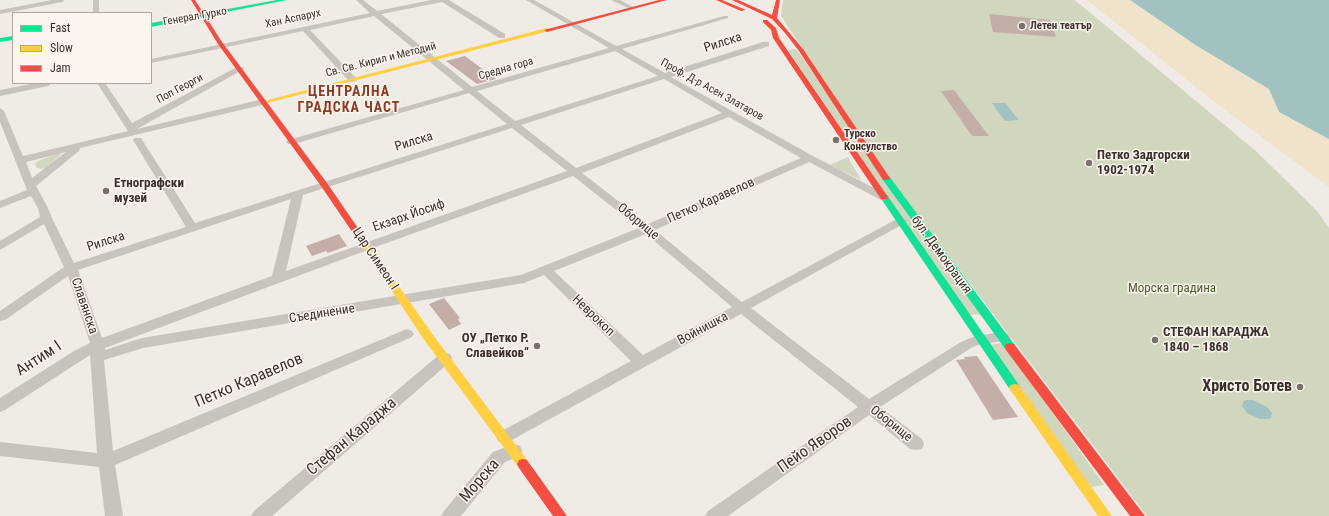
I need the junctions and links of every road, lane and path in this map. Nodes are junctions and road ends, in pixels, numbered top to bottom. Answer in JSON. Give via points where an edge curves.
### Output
{"nodes":[{"id":1,"x":62,"y":0,"type":"edge"},
{"id":2,"x":96,"y":0,"type":"edge"},
{"id":3,"x":192,"y":0,"type":"edge"},
{"id":4,"x":285,"y":0,"type":"edge"},
{"id":5,"x":359,"y":0,"type":"edge"},
{"id":6,"x":440,"y":0,"type":"edge"},
{"id":7,"x":444,"y":0,"type":"edge"},
{"id":8,"x":529,"y":0,"type":"edge"},
{"id":9,"x":614,"y":0,"type":"edge"},
{"id":10,"x":664,"y":0,"type":"edge"},
{"id":11,"x":718,"y":0,"type":"edge"},
{"id":12,"x":752,"y":0,"type":"edge"},
{"id":13,"x":778,"y":0,"type":"edge"},
{"id":14,"x":9,"y":4,"type":"dead end"},
{"id":15,"x":738,"y":4,"type":"edge"},
{"id":16,"x":632,"y":8,"type":"junction"},
{"id":17,"x":0,"y":12,"type":"edge"},
{"id":18,"x":96,"y":12,"type":"edge"},
{"id":19,"x":376,"y":13,"type":"junction"},
{"id":20,"x":203,"y":16,"type":"junction"},
{"id":21,"x":726,"y":17,"type":"dead end"},
{"id":22,"x":774,"y":18,"type":"junction"},
{"id":23,"x":572,"y":24,"type":"junction"},
{"id":24,"x":152,"y":25,"type":"edge"},
{"id":25,"x":304,"y":28,"type":"junction"},
{"id":26,"x":502,"y":36,"type":"dead end"},
{"id":27,"x":12,"y":38,"type":"edge"},
{"id":28,"x":0,"y":40,"type":"edge"},
{"id":29,"x":766,"y":44,"type":"dead end"},
{"id":30,"x":222,"y":46,"type":"junction"},
{"id":31,"x":616,"y":49,"type":"junction"},
{"id":32,"x":432,"y":60,"type":"junction"},
{"id":33,"x":152,"y":61,"type":"edge"},
{"id":34,"x":240,"y":69,"type":"junction"},
{"id":35,"x":665,"y":77,"type":"junction"},
{"id":36,"x":353,"y":80,"type":"junction"},
{"id":37,"x":43,"y":84,"type":"edge"},
{"id":38,"x":102,"y":84,"type":"edge"},
{"id":39,"x":470,"y":90,"type":"junction"},
{"id":40,"x":0,"y":93,"type":"edge"},
{"id":41,"x":263,"y":102,"type":"junction"},
{"id":42,"x":0,"y":111,"type":"edge"},
{"id":43,"x":730,"y":114,"type":"junction"},
{"id":44,"x":515,"y":125,"type":"junction"},
{"id":45,"x":134,"y":134,"type":"junction"},
{"id":46,"x":291,"y":142,"type":"junction"},
{"id":47,"x":80,"y":146,"type":"junction"},
{"id":48,"x":809,"y":158,"type":"junction"},
{"id":49,"x":20,"y":160,"type":"junction"},
{"id":50,"x":575,"y":172,"type":"junction"},
{"id":51,"x":324,"y":185,"type":"junction"},
{"id":52,"x":32,"y":188,"type":"junction"},
{"id":53,"x":298,"y":194,"type":"junction"},
{"id":54,"x":885,"y":198,"type":"junction"},
{"id":55,"x":0,"y":205,"type":"edge"},
{"id":56,"x":46,"y":218,"type":"junction"},
{"id":57,"x":901,"y":221,"type":"junction"},
{"id":58,"x":193,"y":229,"type":"junction"},
{"id":59,"x":647,"y":229,"type":"junction"},
{"id":60,"x":0,"y":246,"type":"edge"},
{"id":61,"x":366,"y":246,"type":"junction"},
{"id":62,"x":71,"y":268,"type":"junction"},
{"id":63,"x":546,"y":270,"type":"junction"},
{"id":64,"x":278,"y":278,"type":"junction"},
{"id":65,"x":403,"y":300,"type":"junction"},
{"id":66,"x":742,"y":308,"type":"junction"},
{"id":67,"x":0,"y":317,"type":"edge"},
{"id":68,"x":406,"y":334,"type":"dead end"},
{"id":69,"x":1003,"y":337,"type":"junction"},
{"id":70,"x":981,"y":340,"type":"junction"},
{"id":71,"x":98,"y":351,"type":"junction"},
{"id":72,"x":445,"y":358,"type":"junction"},
{"id":73,"x":641,"y":362,"type":"junction"},
{"id":74,"x":0,"y":406,"type":"edge"},
{"id":75,"x":869,"y":407,"type":"junction"},
{"id":76,"x":504,"y":437,"type":"junction"},
{"id":77,"x":916,"y":444,"type":"dead end"},
{"id":78,"x":0,"y":449,"type":"edge"},
{"id":79,"x":514,"y":451,"type":"junction"},
{"id":80,"x":106,"y":461,"type":"junction"},
{"id":81,"x":114,"y":516,"type":"edge"},
{"id":82,"x":260,"y":516,"type":"edge"},
{"id":83,"x":450,"y":516,"type":"edge"},
{"id":84,"x":560,"y":516,"type":"edge"},
{"id":85,"x":714,"y":516,"type":"edge"},
{"id":86,"x":1105,"y":516,"type":"edge"},
{"id":87,"x":1138,"y":516,"type":"edge"}],
"edges":[{"from":1,"to":17,"type":"street"},
{"from":2,"to":18,"type":"street"},
{"from":3,"to":20,"type":"main road","name":"Цар Симеон I"},
{"from":4,"to":20,"type":"main road","name":"Генерал Гурко"},
{"from":5,"to":19,"type":"street","name":"Оборище"},
{"from":6,"to":19,"type":"street","name":"Хан Аспарух"},
{"from":7,"to":26,"type":"street"},
{"from":8,"to":23,"type":"street","name":"Проф. Д-р Асен Златаров"},
{"from":9,"to":16,"type":"street"},
{"from":10,"to":16,"type":"main road","name":"Св. Св. Кирил и Методий"},
{"from":11,"to":15,"type":"main road","name":"бул. Демокрация"},
{"from":12,"to":15,"type":"main road"},
{"from":13,"to":22,"type":"main road"},
{"from":14,"to":17,"type":"street"},
{"from":15,"to":22,"type":"main road","name":"бул. Демокрация"},
{"from":15,"to":54,"type":"main road","name":"бул. Демокрация","via":[[774,28],[776,38]]},
{"from":16,"to":23,"type":"main road","name":"Св. Св. Кирил и Методий"},
{"from":19,"to":25,"type":"street","name":"Хан Аспарух"},
{"from":19,"to":32,"type":"street","name":"Оборище"},
{"from":20,"to":24,"type":"main road","name":"Генерал Гурко"},
{"from":20,"to":30,"type":"main road","name":"Цар Симеон I"},
{"from":21,"to":31,"type":"street","name":"Средна гора"},
{"from":22,"to":69,"type":"main road","name":"бул. Демокрация","via":[[801,50],[887,180]]},
{"from":23,"to":31,"type":"street","name":"Проф. Д-р Асен Златаров"},
{"from":23,"to":32,"type":"main road","name":"Св. Св. Кирил и Методий"},
{"from":25,"to":30,"type":"street","name":"Хан Аспарух"},
{"from":25,"to":36,"type":"street"},
{"from":27,"to":28,"type":"main road"},
{"from":29,"to":35,"type":"street","name":"Рилска"},
{"from":30,"to":33,"type":"street","name":"Хан Аспарух"},
{"from":30,"to":34,"type":"main road","name":"Цар Симеон I"},
{"from":31,"to":35,"type":"street","name":"Проф. Д-р Асен Златаров"},
{"from":31,"to":39,"type":"street","name":"Средна гора"},
{"from":32,"to":36,"type":"main road","name":"Св. Св. Кирил и Методий"},
{"from":32,"to":39,"type":"street","name":"Оборище"},
{"from":34,"to":41,"type":"main road","name":"Цар Симеон I"},
{"from":34,"to":45,"type":"street","name":"Поп Георги"},
{"from":35,"to":43,"type":"street","name":"Проф. Д-р Асен Златаров"},
{"from":35,"to":44,"type":"street","name":"Рилска"},
{"from":36,"to":41,"type":"main road","name":"Св. Св. Кирил и Методий"},
{"from":37,"to":40,"type":"street"},
{"from":38,"to":45,"type":"street"},
{"from":39,"to":44,"type":"street","name":"Оборище"},
{"from":39,"to":46,"type":"street","name":"Средна гора"},
{"from":41,"to":45,"type":"street","name":"Св. Св. Кирил и Методий"},
{"from":41,"to":46,"type":"main road","name":"Цар Симеон I"},
{"from":42,"to":49,"type":"street","name":"Славянска"},
{"from":43,"to":48,"type":"street","name":"Проф. Д-р Асен Златаров"},
{"from":43,"to":50,"type":"street","name":"Екзарх Йосиф"},
{"from":44,"to":50,"type":"street","name":"Оборище"},
{"from":44,"to":51,"type":"street","name":"Рилска"},
{"from":45,"to":47,"type":"street","name":"Св. Св. Кирил и Методий"},
{"from":45,"to":58,"type":"street"},
{"from":46,"to":51,"type":"main road","name":"Цар Симеон I"},
{"from":47,"to":49,"type":"street","name":"Св. Св. Кирил и Методий"},
{"from":47,"to":52,"type":"street"},
{"from":48,"to":54,"type":"street","name":"Проф. Д-р Асен Златаров"},
{"from":48,"to":59,"type":"street","name":"Петко Каравелов"},
{"from":49,"to":52,"type":"street","name":"Славянска"},
{"from":50,"to":59,"type":"street","name":"Оборище"},
{"from":50,"to":61,"type":"street","name":"Екзарх Йосиф"},
{"from":51,"to":53,"type":"street","name":"Рилска"},
{"from":51,"to":61,"type":"main road","name":"Цар Симеон I"},
{"from":52,"to":55,"type":"street"},
{"from":52,"to":56,"type":"street","name":"Славянска"},
{"from":53,"to":58,"type":"street","name":"Рилска"},
{"from":53,"to":64,"type":"street"},
{"from":54,"to":57,"type":"main road","name":"бул. Демокрация"},
{"from":56,"to":60,"type":"street"},
{"from":56,"to":62,"type":"street","name":"Славянска"},
{"from":57,"to":66,"type":"street","name":"Войнишка"},
{"from":57,"to":70,"type":"main road","name":"бул. Демокрация"},
{"from":58,"to":62,"type":"street","name":"Рилска"},
{"from":59,"to":63,"type":"street","name":"Петко Каравелов"},
{"from":59,"to":66,"type":"street","name":"Оборище"},
{"from":61,"to":64,"type":"street","name":"Екзарх Йосиф"},
{"from":61,"to":65,"type":"main road","name":"Цар Симеон I"},
{"from":62,"to":67,"type":"street","name":"Рилска"},
{"from":62,"to":71,"type":"street","name":"Славянска"},
{"from":63,"to":65,"type":"street","name":"Съединение","via":[[524,279]]},
{"from":63,"to":73,"type":"street","name":"Неврокоп"},
{"from":64,"to":71,"type":"street","name":"Екзарх Йосиф"},
{"from":65,"to":71,"type":"street","name":"Съединение"},
{"from":65,"to":72,"type":"main road","name":"Цар Симеон I"},
{"from":66,"to":73,"type":"street","name":"Войнишка"},
{"from":66,"to":75,"type":"street","name":"Оборище"},
{"from":68,"to":80,"type":"street","name":"Петко Каравелов"},
{"from":69,"to":70,"type":"street","name":"Пейо Яворов"},
{"from":69,"to":87,"type":"main road","name":"бул. Демокрация"},
{"from":70,"to":75,"type":"street","name":"Пейо Яворов","via":[[966,345]]},
{"from":70,"to":86,"type":"main road","name":"бул. Демокрация"},
{"from":71,"to":74,"type":"street","name":"Антим I","via":[[79,355]]},
{"from":71,"to":80,"type":"street","name":"Славянска"},
{"from":72,"to":76,"type":"main road","name":"Цар Симеон I"},
{"from":72,"to":82,"type":"street","name":"Стефан Караджа"},
{"from":73,"to":76,"type":"street","name":"Войнишка"},
{"from":75,"to":77,"type":"street","name":"Оборище"},
{"from":75,"to":85,"type":"street","name":"Пейо Яворов"},
{"from":76,"to":79,"type":"main road","name":"Цар Симеон I"},
{"from":78,"to":80,"type":"street"},
{"from":79,"to":83,"type":"street","name":"Морска","via":[[499,457]]},
{"from":79,"to":84,"type":"main road","name":"Цар Симеон I"},
{"from":80,"to":81,"type":"street","name":"Славянска"}]}
